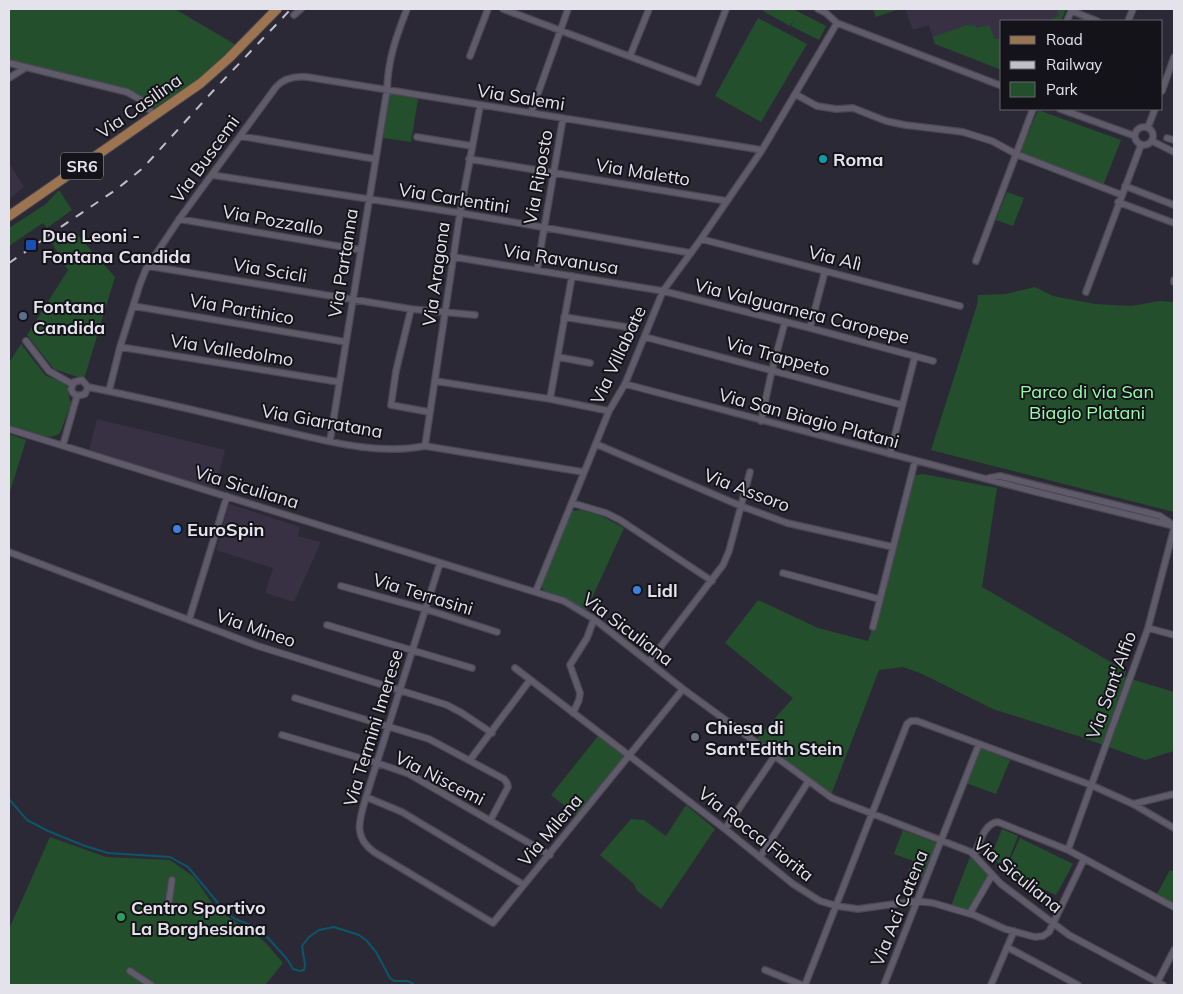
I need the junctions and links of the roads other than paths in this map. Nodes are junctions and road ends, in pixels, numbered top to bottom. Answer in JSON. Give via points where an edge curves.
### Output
{"nodes":[{"id":1,"x":276,"y":9,"type":"edge"},
{"id":2,"x":301,"y":9,"type":"edge"},
{"id":3,"x":407,"y":9,"type":"edge"},
{"id":4,"x":488,"y":9,"type":"edge"},
{"id":5,"x":503,"y":9,"type":"edge"},
{"id":6,"x":568,"y":9,"type":"edge"},
{"id":7,"x":649,"y":9,"type":"edge"},
{"id":8,"x":726,"y":9,"type":"edge"},
{"id":9,"x":818,"y":9,"type":"edge"},
{"id":10,"x":1072,"y":10,"type":"edge"},
{"id":11,"x":294,"y":15,"type":"dead end"},
{"id":12,"x":1096,"y":20,"type":"edge"},
{"id":13,"x":837,"y":23,"type":"junction"},
{"id":14,"x":560,"y":30,"type":"junction"},
{"id":15,"x":470,"y":56,"type":"dead end"},
{"id":16,"x":630,"y":56,"type":"junction"},
{"id":17,"x":1174,"y":57,"type":"edge"},
{"id":18,"x":9,"y":63,"type":"edge"},
{"id":19,"x":25,"y":68,"type":"junction"},
{"id":20,"x":9,"y":78,"type":"edge"},
{"id":21,"x":277,"y":85,"type":"joint"},
{"id":22,"x":1000,"y":85,"type":"edge"},
{"id":23,"x":1163,"y":87,"type":"edge"},
{"id":24,"x":387,"y":90,"type":"junction"},
{"id":25,"x":795,"y":94,"type":"junction"},
{"id":26,"x":480,"y":106,"type":"junction"},
{"id":27,"x":1033,"y":110,"type":"edge"},
{"id":28,"x":1063,"y":110,"type":"edge"},
{"id":29,"x":1155,"y":110,"type":"edge"},
{"id":30,"x":531,"y":113,"type":"junction"},
{"id":31,"x":154,"y":115,"type":"junction"},
{"id":32,"x":563,"y":118,"type":"junction"},
{"id":33,"x":1148,"y":127,"type":"junction"},
{"id":34,"x":240,"y":136,"type":"junction"},
{"id":35,"x":1135,"y":136,"type":"junction"},
{"id":36,"x":417,"y":137,"type":"dead end"},
{"id":37,"x":1167,"y":138,"type":"dead end"},
{"id":38,"x":1174,"y":140,"type":"edge"},
{"id":39,"x":1152,"y":141,"type":"junction"},
{"id":40,"x":1141,"y":145,"type":"junction"},
{"id":41,"x":472,"y":146,"type":"junction"},
{"id":42,"x":762,"y":150,"type":"junction"},
{"id":43,"x":1174,"y":152,"type":"edge"},
{"id":44,"x":1016,"y":154,"type":"junction"},
{"id":45,"x":375,"y":159,"type":"junction"},
{"id":46,"x":470,"y":159,"type":"junction"},
{"id":47,"x":553,"y":172,"type":"junction"},
{"id":48,"x":212,"y":175,"type":"junction"},
{"id":49,"x":1125,"y":186,"type":"junction"},
{"id":50,"x":1122,"y":195,"type":"junction"},
{"id":51,"x":369,"y":200,"type":"junction"},
{"id":52,"x":727,"y":202,"type":"junction"},
{"id":53,"x":1118,"y":202,"type":"junction"},
{"id":54,"x":1174,"y":205,"type":"edge"},
{"id":55,"x":460,"y":214,"type":"junction"},
{"id":56,"x":9,"y":216,"type":"edge"},
{"id":57,"x":180,"y":219,"type":"junction"},
{"id":58,"x":1174,"y":223,"type":"edge"},
{"id":59,"x":544,"y":229,"type":"junction"},
{"id":60,"x":702,"y":239,"type":"junction"},
{"id":61,"x":361,"y":250,"type":"junction"},
{"id":62,"x":691,"y":253,"type":"junction"},
{"id":63,"x":454,"y":257,"type":"junction"},
{"id":64,"x":976,"y":261,"type":"dead end"},
{"id":65,"x":148,"y":266,"type":"junction"},
{"id":66,"x":537,"y":270,"type":"junction"},
{"id":67,"x":826,"y":272,"type":"junction"},
{"id":68,"x":572,"y":276,"type":"junction"},
{"id":69,"x":663,"y":291,"type":"junction"},
{"id":70,"x":1086,"y":292,"type":"dead end"},
{"id":71,"x":353,"y":299,"type":"junction"},
{"id":72,"x":133,"y":306,"type":"junction"},
{"id":73,"x":960,"y":306,"type":"dead end"},
{"id":74,"x":411,"y":308,"type":"junction"},
{"id":75,"x":446,"y":312,"type":"junction"},
{"id":76,"x":474,"y":315,"type":"dead end"},
{"id":77,"x":564,"y":316,"type":"junction"},
{"id":78,"x":786,"y":322,"type":"junction"},
{"id":79,"x":633,"y":328,"type":"dead end"},
{"id":80,"x":810,"y":328,"type":"junction"},
{"id":81,"x":646,"y":337,"type":"junction"},
{"id":82,"x":26,"y":342,"type":"dead end"},
{"id":83,"x":346,"y":342,"type":"junction"},
{"id":84,"x":120,"y":347,"type":"junction"},
{"id":85,"x":915,"y":356,"type":"junction"},
{"id":86,"x":558,"y":357,"type":"junction"},
{"id":87,"x":933,"y":361,"type":"dead end"},
{"id":88,"x":590,"y":363,"type":"dead end"},
{"id":89,"x":772,"y":370,"type":"junction"},
{"id":90,"x":435,"y":381,"type":"junction"},
{"id":91,"x":339,"y":382,"type":"junction"},
{"id":92,"x":72,"y":384,"type":"junction"},
{"id":93,"x":625,"y":384,"type":"junction"},
{"id":94,"x":88,"y":387,"type":"junction"},
{"id":95,"x":109,"y":391,"type":"junction"},
{"id":96,"x":77,"y":396,"type":"junction"},
{"id":97,"x":550,"y":399,"type":"junction"},
{"id":98,"x":902,"y":405,"type":"junction"},
{"id":99,"x":609,"y":411,"type":"junction"},
{"id":100,"x":429,"y":412,"type":"junction"},
{"id":101,"x":761,"y":421,"type":"junction"},
{"id":102,"x":9,"y":429,"type":"edge"},
{"id":103,"x":330,"y":441,"type":"junction"},
{"id":104,"x":596,"y":444,"type":"junction"},
{"id":105,"x":63,"y":445,"type":"junction"},
{"id":106,"x":425,"y":446,"type":"junction"},
{"id":107,"x":890,"y":454,"type":"junction"},
{"id":108,"x":915,"y":461,"type":"junction"},
{"id":109,"x":583,"y":472,"type":"junction"},
{"id":110,"x":750,"y":472,"type":"dead end"},
{"id":111,"x":986,"y":479,"type":"junction"},
{"id":112,"x":227,"y":496,"type":"junction"},
{"id":113,"x":572,"y":503,"type":"junction"},
{"id":114,"x":741,"y":506,"type":"junction"},
{"id":115,"x":1155,"y":514,"type":"junction"},
{"id":116,"x":1154,"y":522,"type":"junction"},
{"id":117,"x":1174,"y":527,"type":"edge"},
{"id":118,"x":893,"y":547,"type":"junction"},
{"id":119,"x":9,"y":552,"type":"edge"},
{"id":120,"x":440,"y":563,"type":"junction"},
{"id":121,"x":783,"y":573,"type":"dead end"},
{"id":122,"x":712,"y":581,"type":"junction"},
{"id":123,"x":341,"y":586,"type":"dead end"},
{"id":124,"x":536,"y":591,"type":"junction"},
{"id":125,"x":879,"y":599,"type":"junction"},
{"id":126,"x":425,"y":609,"type":"junction"},
{"id":127,"x":594,"y":619,"type":"junction"},
{"id":128,"x":189,"y":620,"type":"junction"},
{"id":129,"x":327,"y":625,"type":"dead end"},
{"id":130,"x":873,"y":627,"type":"dead end"},
{"id":131,"x":1148,"y":628,"type":"junction"},
{"id":132,"x":497,"y":632,"type":"dead end"},
{"id":133,"x":1174,"y":635,"type":"edge"},
{"id":134,"x":412,"y":652,"type":"junction"},
{"id":135,"x":649,"y":662,"type":"junction"},
{"id":136,"x":472,"y":668,"type":"dead end"},
{"id":137,"x":515,"y":668,"type":"dead end"},
{"id":138,"x":530,"y":680,"type":"junction"},
{"id":139,"x":683,"y":689,"type":"junction"},
{"id":140,"x":401,"y":690,"type":"junction"},
{"id":141,"x":295,"y":698,"type":"dead end"},
{"id":142,"x":573,"y":713,"type":"junction"},
{"id":143,"x":390,"y":726,"type":"junction"},
{"id":144,"x":492,"y":733,"type":"junction"},
{"id":145,"x":282,"y":735,"type":"dead end"},
{"id":146,"x":979,"y":744,"type":"junction"},
{"id":147,"x":630,"y":757,"type":"junction"},
{"id":148,"x":774,"y":757,"type":"junction"},
{"id":149,"x":470,"y":760,"type":"junction"},
{"id":150,"x":377,"y":763,"type":"junction"},
{"id":151,"x":808,"y":782,"type":"junction"},
{"id":152,"x":1091,"y":785,"type":"junction"},
{"id":153,"x":1174,"y":794,"type":"edge"},
{"id":154,"x":366,"y":797,"type":"junction"},
{"id":155,"x":1132,"y":804,"type":"junction"},
{"id":156,"x":872,"y":815,"type":"junction"},
{"id":157,"x":490,"y":821,"type":"junction"},
{"id":158,"x":1174,"y":828,"type":"edge"},
{"id":159,"x":725,"y":829,"type":"junction"},
{"id":160,"x":941,"y":841,"type":"junction"},
{"id":161,"x":1068,"y":850,"type":"junction"},
{"id":162,"x":550,"y":855,"type":"junction"},
{"id":163,"x":974,"y":855,"type":"junction"},
{"id":164,"x":760,"y":857,"type":"junction"},
{"id":165,"x":1084,"y":859,"type":"junction"},
{"id":166,"x":992,"y":875,"type":"junction"},
{"id":167,"x":172,"y":880,"type":"dead end"},
{"id":168,"x":524,"y":885,"type":"junction"},
{"id":169,"x":917,"y":901,"type":"junction"},
{"id":170,"x":837,"y":906,"type":"junction"},
{"id":171,"x":1174,"y":907,"type":"edge"},
{"id":172,"x":164,"y":908,"type":"dead end"},
{"id":173,"x":970,"y":913,"type":"junction"},
{"id":174,"x":493,"y":923,"type":"joint"},
{"id":175,"x":1053,"y":923,"type":"junction"},
{"id":176,"x":1014,"y":932,"type":"junction"},
{"id":177,"x":1007,"y":947,"type":"junction"},
{"id":178,"x":1174,"y":950,"type":"edge"},
{"id":179,"x":765,"y":970,"type":"dead end"},
{"id":180,"x":130,"y":971,"type":"dead end"},
{"id":181,"x":1159,"y":984,"type":"edge"},
{"id":182,"x":151,"y":985,"type":"edge"},
{"id":183,"x":804,"y":985,"type":"edge"},
{"id":184,"x":884,"y":985,"type":"edge"},
{"id":185,"x":991,"y":985,"type":"edge"},
{"id":186,"x":1078,"y":985,"type":"edge"}],
"edges":[{"from":1,"to":31,"type":"main road","name":"Via Casilina","number":"SR6","via":[[210,76]]},
{"from":2,"to":11,"type":"street"},
{"from":3,"to":24,"type":"street","name":"Via Partanna","via":[[390,60]]},
{"from":4,"to":15,"type":"street"},
{"from":5,"to":14,"type":"street"},
{"from":6,"to":14,"type":"street"},
{"from":7,"to":16,"type":"street"},
{"from":8,"to":16,"type":"street","via":[[698,82]]},
{"from":9,"to":13,"type":"street"},
{"from":10,"to":12,"type":"street"},
{"from":13,"to":22,"type":"street"},
{"from":13,"to":25,"type":"street","name":"Via Villabate"},
{"from":14,"to":16,"type":"street"},
{"from":14,"to":30,"type":"street"},
{"from":17,"to":23,"type":"street"},
{"from":18,"to":19,"type":"street"},
{"from":19,"to":20,"type":"street"},
{"from":19,"to":31,"type":"street","via":[[127,92],[138,97]]},
{"from":21,"to":24,"type":"street","name":"Via Salemi","via":[[286,79],[299,77]]},
{"from":21,"to":34,"type":"street","name":"Via Buscemi"},
{"from":24,"to":26,"type":"street","name":"Via Salemi"},
{"from":24,"to":45,"type":"street","name":"Via Partanna"},
{"from":25,"to":42,"type":"street","name":"Via Villabate"},
{"from":25,"to":44,"type":"street","via":[[817,106],[853,108],[886,121],[963,132],[992,141]]},
{"from":26,"to":30,"type":"street","name":"Via Salemi"},
{"from":26,"to":41,"type":"street","name":"Via Aragona"},
{"from":27,"to":44,"type":"street"},
{"from":28,"to":35,"type":"street"},
{"from":29,"to":33,"type":"street"},
{"from":30,"to":32,"type":"street","name":"Via Salemi"},
{"from":31,"to":56,"type":"main road","name":"Via Casilina","number":"SR6"},
{"from":32,"to":42,"type":"street","name":"Via Salemi"},
{"from":32,"to":47,"type":"street","name":"Via Riposto"},
{"from":33,"to":35,"type":"street","via":[[1140,128]]},
{"from":33,"to":39,"type":"street","via":[[1154,136]]},
{"from":34,"to":45,"type":"street"},
{"from":34,"to":48,"type":"street","name":"Via Buscemi"},
{"from":35,"to":40,"type":"street"},
{"from":36,"to":41,"type":"street"},
{"from":37,"to":38,"type":"street"},
{"from":39,"to":40,"type":"street"},
{"from":39,"to":43,"type":"street"},
{"from":40,"to":49,"type":"street"},
{"from":41,"to":46,"type":"street","name":"Via Aragona"},
{"from":42,"to":52,"type":"street","name":"Via Villabate"},
{"from":44,"to":50,"type":"street"},
{"from":44,"to":64,"type":"street"},
{"from":45,"to":51,"type":"street","name":"Via Partanna"},
{"from":46,"to":47,"type":"street","name":"Via Maletto"},
{"from":46,"to":55,"type":"street","name":"Via Aragona"},
{"from":47,"to":52,"type":"street","name":"Via Maletto"},
{"from":47,"to":59,"type":"street","name":"Via Riposto"},
{"from":48,"to":51,"type":"street","name":"Via Carlentini"},
{"from":48,"to":57,"type":"street","name":"Via Buscemi"},
{"from":49,"to":50,"type":"street"},
{"from":49,"to":54,"type":"street"},
{"from":50,"to":53,"type":"street"},
{"from":51,"to":55,"type":"street","name":"Via Carlentini"},
{"from":51,"to":61,"type":"street","name":"Via Partanna"},
{"from":52,"to":60,"type":"street","name":"Via Villabate"},
{"from":53,"to":58,"type":"street"},
{"from":53,"to":70,"type":"street"},
{"from":55,"to":59,"type":"street","name":"Via Carlentini"},
{"from":55,"to":63,"type":"street","name":"Via Aragona"},
{"from":57,"to":61,"type":"street","name":"Via Pozzallo"},
{"from":57,"to":65,"type":"street","name":"Via Buscemi"},
{"from":59,"to":62,"type":"street","name":"Via Carlentini"},
{"from":59,"to":66,"type":"street","name":"Via Riposto"},
{"from":60,"to":62,"type":"street","name":"Via Villabate"},
{"from":60,"to":67,"type":"street","name":"Via Alì"},
{"from":61,"to":71,"type":"street","name":"Via Partanna"},
{"from":62,"to":69,"type":"street","name":"Via Villabate"},
{"from":63,"to":66,"type":"street","name":"Via Ravanusa"},
{"from":63,"to":75,"type":"street","name":"Via Aragona"},
{"from":65,"to":71,"type":"street","name":"Via Scicli"},
{"from":65,"to":72,"type":"street","name":"Via Buscemi"},
{"from":66,"to":68,"type":"street","name":"Via Ravanusa"},
{"from":67,"to":73,"type":"street","name":"Via Alì"},
{"from":67,"to":80,"type":"street"},
{"from":68,"to":69,"type":"street","name":"Via Ravanusa"},
{"from":68,"to":77,"type":"street"},
{"from":69,"to":78,"type":"street","name":"Via Valguarnera Caropepe"},
{"from":69,"to":81,"type":"street","name":"Via Villabate"},
{"from":71,"to":74,"type":"street","name":"Via Scicli"},
{"from":71,"to":83,"type":"street","name":"Via Partanna"},
{"from":72,"to":83,"type":"street","name":"Via Partinico"},
{"from":72,"to":84,"type":"street","name":"Via Buscemi"},
{"from":74,"to":75,"type":"street","name":"Via Scicli"},
{"from":74,"to":100,"type":"street","via":[[391,405]]},
{"from":75,"to":76,"type":"street","name":"Via Scicli"},
{"from":75,"to":90,"type":"street","name":"Via Aragona"},
{"from":77,"to":79,"type":"street"},
{"from":77,"to":86,"type":"street"},
{"from":78,"to":80,"type":"street","name":"Via Valguarnera Caropepe"},
{"from":78,"to":89,"type":"street"},
{"from":80,"to":85,"type":"street","name":"Via Valguarnera Caropepe"},
{"from":81,"to":89,"type":"street","name":"Via Trappeto"},
{"from":81,"to":93,"type":"street","name":"Via Villabate"},
{"from":82,"to":92,"type":"street","via":[[47,369]]},
{"from":83,"to":91,"type":"street","name":"Via Partanna"},
{"from":84,"to":91,"type":"street","name":"Via Valledolmo"},
{"from":84,"to":95,"type":"street","name":"Via Buscemi"},
{"from":85,"to":87,"type":"street","name":"Via Valguarnera Caropepe"},
{"from":85,"to":98,"type":"street"},
{"from":86,"to":88,"type":"street"},
{"from":86,"to":97,"type":"street"},
{"from":89,"to":98,"type":"street","name":"Via Trappeto"},
{"from":89,"to":101,"type":"street"},
{"from":90,"to":97,"type":"street"},
{"from":90,"to":100,"type":"street","name":"Via Aragona"},
{"from":91,"to":103,"type":"street","name":"Via Partanna"},
{"from":92,"to":94,"type":"street","via":[[82,380]]},
{"from":92,"to":96,"type":"street","via":[[72,391]]},
{"from":93,"to":99,"type":"street","name":"Via Villabate"},
{"from":93,"to":101,"type":"street","name":"Via San Biagio Platani"},
{"from":94,"to":95,"type":"street","name":"Via Giarratana"},
{"from":94,"to":96,"type":"street","via":[[85,394]]},
{"from":95,"to":103,"type":"street","name":"Via Giarratana"},
{"from":96,"to":105,"type":"street"},
{"from":97,"to":99,"type":"street"},
{"from":98,"to":107,"type":"street"},
{"from":99,"to":104,"type":"street","name":"Via Villabate"},
{"from":100,"to":106,"type":"street","name":"Via Aragona"},
{"from":101,"to":107,"type":"street","name":"Via San Biagio Platani"},
{"from":102,"to":105,"type":"street","name":"Via Siculiana"},
{"from":103,"to":106,"type":"street","name":"Via Giarratana","via":[[375,448]]},
{"from":104,"to":109,"type":"street","name":"Via Villabate"},
{"from":104,"to":114,"type":"street","name":"Via Assoro"},
{"from":105,"to":112,"type":"street","name":"Via Siculiana"},
{"from":106,"to":109,"type":"street","name":"Via Giarratana"},
{"from":107,"to":108,"type":"street","name":"Via San Biagio Platani"},
{"from":108,"to":111,"type":"street","name":"Via San Biagio Platani"},
{"from":108,"to":118,"type":"street"},
{"from":109,"to":113,"type":"street","name":"Via Villabate"},
{"from":110,"to":114,"type":"street"},
{"from":111,"to":115,"type":"street","name":"Via San Biagio Platani","via":[[1000,476]]},
{"from":111,"to":116,"type":"street","name":"Via San Biagio Platani"},
{"from":112,"to":120,"type":"street","name":"Via Siculiana"},
{"from":112,"to":128,"type":"street"},
{"from":113,"to":122,"type":"street","via":[[616,518]]},
{"from":113,"to":124,"type":"street","name":"Via Villabate"},
{"from":114,"to":118,"type":"street","name":"Via Assoro","via":[[787,522]]},
{"from":114,"to":122,"type":"street","via":[[729,551]]},
{"from":115,"to":116,"type":"street"},
{"from":115,"to":117,"type":"street","name":"Via San Biagio Platani"},
{"from":116,"to":117,"type":"street","name":"Via San Biagio Platani"},
{"from":117,"to":131,"type":"street","name":"Via Sant'Alfio"},
{"from":118,"to":125,"type":"street"},
{"from":119,"to":128,"type":"street","name":"Via Mineo"},
{"from":120,"to":124,"type":"street","name":"Via Siculiana"},
{"from":120,"to":126,"type":"street","name":"Via Termini Imerese"},
{"from":121,"to":125,"type":"street"},
{"from":122,"to":135,"type":"street"},
{"from":123,"to":126,"type":"street","name":"Via Terrasini"},
{"from":124,"to":127,"type":"street","name":"Via Siculiana","via":[[564,601]]},
{"from":125,"to":130,"type":"street"},
{"from":126,"to":132,"type":"street","name":"Via Terrasini"},
{"from":126,"to":134,"type":"street","name":"Via Termini Imerese"},
{"from":127,"to":135,"type":"street","name":"Via Siculiana"},
{"from":127,"to":142,"type":"street","via":[[570,666],[580,693]]},
{"from":128,"to":140,"type":"street","name":"Via Mineo","via":[[258,646]]},
{"from":129,"to":134,"type":"street"},
{"from":131,"to":133,"type":"street"},
{"from":131,"to":152,"type":"street","name":"Via Sant'Alfio"},
{"from":134,"to":136,"type":"street"},
{"from":134,"to":140,"type":"street","name":"Via Termini Imerese"},
{"from":135,"to":139,"type":"street","name":"Via Siculiana"},
{"from":137,"to":138,"type":"street","name":"Via Rocca Fiorita"},
{"from":138,"to":142,"type":"street","name":"Via Rocca Fiorita"},
{"from":138,"to":144,"type":"street"},
{"from":139,"to":147,"type":"street","name":"Via Milena"},
{"from":139,"to":148,"type":"street","name":"Via Siculiana"},
{"from":140,"to":143,"type":"street","name":"Via Termini Imerese"},
{"from":140,"to":144,"type":"street","name":"Via Mineo","via":[[455,709]]},
{"from":141,"to":143,"type":"street"},
{"from":142,"to":147,"type":"street","name":"Via Rocca Fiorita"},
{"from":143,"to":149,"type":"street","via":[[429,739]]},
{"from":143,"to":150,"type":"street","name":"Via Termini Imerese"},
{"from":144,"to":149,"type":"street"},
{"from":145,"to":150,"type":"street","name":"Via Niscemi"},
{"from":146,"to":152,"type":"street"},
{"from":146,"to":156,"type":"street","via":[[917,720],[911,721],[907,724]]},
{"from":146,"to":160,"type":"street","name":"Via Aci Catena"},
{"from":147,"to":159,"type":"street","name":"Via Rocca Fiorita"},
{"from":147,"to":162,"type":"street","name":"Via Milena"},
{"from":148,"to":151,"type":"street","name":"Via Siculiana"},
{"from":148,"to":159,"type":"street"},
{"from":149,"to":157,"type":"street","via":[[507,783]]},
{"from":150,"to":154,"type":"street","name":"Via Termini Imerese"},
{"from":150,"to":157,"type":"street","name":"Via Niscemi","via":[[411,776]]},
{"from":151,"to":156,"type":"street","name":"Via Siculiana","via":[[832,798]]},
{"from":151,"to":164,"type":"street"},
{"from":152,"to":155,"type":"street"},
{"from":152,"to":161,"type":"street","name":"Via Sant'Alfio"},
{"from":153,"to":155,"type":"street"},
{"from":154,"to":168,"type":"street","via":[[402,812]]},
{"from":154,"to":174,"type":"street","name":"Via Termini Imerese","via":[[359,829],[367,848]]},
{"from":155,"to":158,"type":"street"},
{"from":156,"to":160,"type":"street","name":"Via Siculiana"},
{"from":156,"to":170,"type":"street"},
{"from":157,"to":162,"type":"street","name":"Via Niscemi"},
{"from":159,"to":164,"type":"street","name":"Via Rocca Fiorita"},
{"from":160,"to":163,"type":"street","name":"Via Siculiana"},
{"from":160,"to":169,"type":"street","name":"Via Aci Catena"},
{"from":161,"to":163,"type":"street","via":[[996,822],[987,827]]},
{"from":161,"to":165,"type":"street"},
{"from":162,"to":168,"type":"street","name":"Via Milena"},
{"from":163,"to":166,"type":"street","name":"Via Siculiana"},
{"from":164,"to":170,"type":"street","name":"Via Rocca Fiorita","via":[[796,887],[820,901]]},
{"from":165,"to":171,"type":"street"},
{"from":165,"to":175,"type":"street"},
{"from":166,"to":173,"type":"street"},
{"from":166,"to":175,"type":"street","name":"Via Siculiana"},
{"from":167,"to":172,"type":"street","via":[[169,901]]},
{"from":168,"to":174,"type":"street","name":"Via Milena"},
{"from":169,"to":170,"type":"street","name":"Via Rocca Fiorita","via":[[865,908]]},
{"from":169,"to":173,"type":"street","name":"Via Rocca Fiorita"},
{"from":169,"to":184,"type":"street","name":"Via Aci Catena"},
{"from":170,"to":183,"type":"street"},
{"from":173,"to":176,"type":"street","name":"Via Rocca Fiorita"},
{"from":175,"to":176,"type":"street","via":[[1048,933],[1041,937]]},
{"from":175,"to":181,"type":"street","name":"Via Siculiana"},
{"from":176,"to":177,"type":"street"},
{"from":177,"to":185,"type":"street"},
{"from":177,"to":186,"type":"street"},
{"from":178,"to":181,"type":"street"},
{"from":179,"to":183,"type":"street"},
{"from":180,"to":182,"type":"street"}]}
